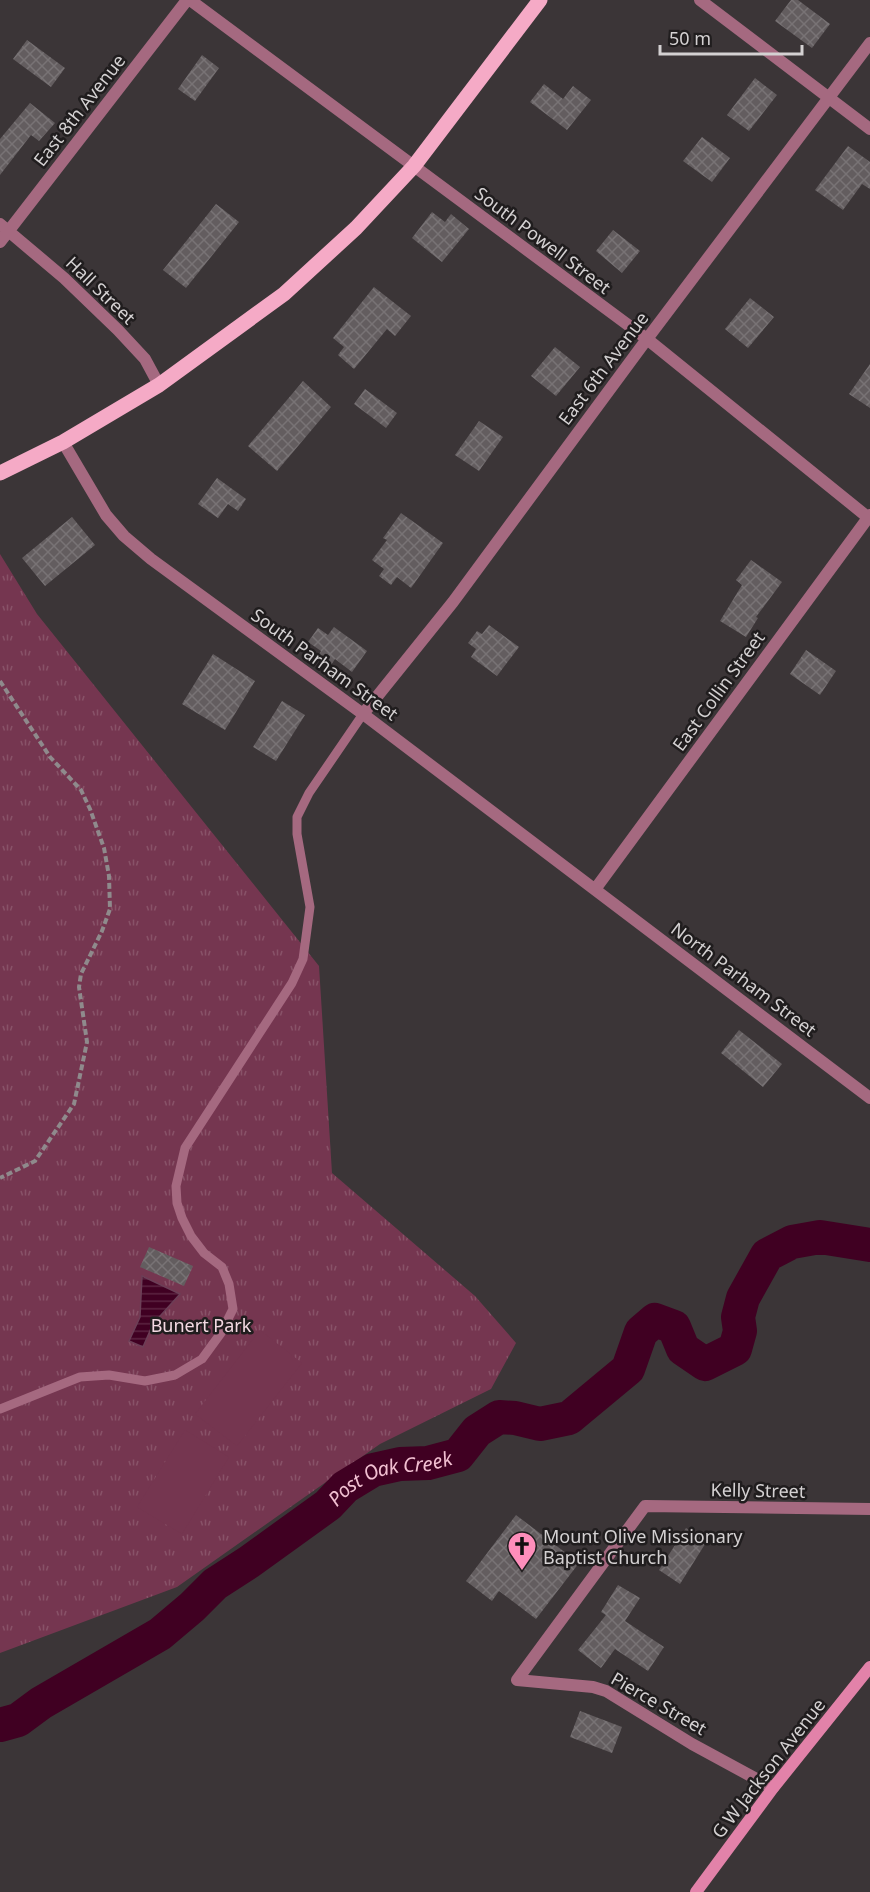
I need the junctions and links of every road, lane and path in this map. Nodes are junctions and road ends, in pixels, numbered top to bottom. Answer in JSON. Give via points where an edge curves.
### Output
{"nodes":[{"id":1,"x":188,"y":0,"type":"edge"},
{"id":2,"x":540,"y":0,"type":"edge"},
{"id":3,"x":700,"y":0,"type":"edge"},
{"id":4,"x":870,"y":43,"type":"edge"},
{"id":5,"x":829,"y":97,"type":"junction"},
{"id":6,"x":870,"y":129,"type":"edge"},
{"id":7,"x":414,"y":166,"type":"junction"},
{"id":8,"x":4,"y":228,"type":"edge"},
{"id":9,"x":0,"y":242,"type":"edge"},
{"id":10,"x":647,"y":339,"type":"junction"},
{"id":11,"x":159,"y":385,"type":"junction"},
{"id":12,"x":63,"y":442,"type":"junction"},
{"id":13,"x":0,"y":472,"type":"edge"},
{"id":14,"x":869,"y":517,"type":"edge"},
{"id":15,"x":0,"y":681,"type":"edge"},
{"id":16,"x":363,"y":714,"type":"junction"},
{"id":17,"x":596,"y":888,"type":"junction"},
{"id":18,"x":870,"y":1098,"type":"edge"},
{"id":19,"x":0,"y":1178,"type":"edge"},
{"id":20,"x":0,"y":1409,"type":"edge"},
{"id":21,"x":870,"y":1509,"type":"edge"},
{"id":22,"x":870,"y":1667,"type":"edge"},
{"id":23,"x":518,"y":1680,"type":"joint"},
{"id":24,"x":773,"y":1788,"type":"junction"},
{"id":25,"x":696,"y":1892,"type":"edge"}],
"edges":[{"from":1,"to":7,"type":"street","name":"South Powell Street"},
{"from":1,"to":8,"type":"street","name":"East 8th Avenue"},
{"from":2,"to":7,"type":"main road"},
{"from":3,"to":5,"type":"street"},
{"from":4,"to":5,"type":"street","name":"East 6th Avenue"},
{"from":5,"to":6,"type":"street"},
{"from":5,"to":10,"type":"street","name":"East 6th Avenue"},
{"from":7,"to":10,"type":"street","name":"South Powell Street"},
{"from":7,"to":11,"type":"main road","via":[[356,228],[284,294]]},
{"from":8,"to":9,"type":"street","name":"East 8th Avenue"},
{"from":8,"to":11,"type":"street","name":"Hall Street","via":[[118,330],[145,360]]},
{"from":10,"to":14,"type":"street","name":"South Powell Street"},
{"from":10,"to":16,"type":"street","name":"East 6th Avenue","via":[[453,602]]},
{"from":11,"to":12,"type":"main road"},
{"from":12,"to":13,"type":"main road"},
{"from":12,"to":16,"type":"street","name":"South Parham Street","via":[[106,515],[124,536]]},
{"from":14,"to":17,"type":"street","name":"East Collin Street"},
{"from":15,"to":19,"type":"path","via":[[50,757],[81,790],[104,848],[110,909],[81,974],[79,987],[87,1042],[74,1104],[35,1161]]},
{"from":16,"to":17,"type":"street","name":"South Parham Street"},
{"from":16,"to":20,"type":"lane","via":[[297,817],[310,907],[303,959],[292,983],[185,1148],[176,1186],[182,1218],[204,1253],[222,1267],[229,1284],[233,1309],[221,1333],[202,1359],[175,1375],[145,1381],[80,1377]]},
{"from":17,"to":18,"type":"street","name":"North Parham Street"},
{"from":21,"to":23,"type":"street","name":"Kelly Street","via":[[645,1506]]},
{"from":22,"to":24,"type":"street","name":"G W Jackson Avenue"},
{"from":23,"to":24,"type":"street","name":"Pierce Street","via":[[606,1691]]},
{"from":24,"to":25,"type":"street","name":"G W Jackson Avenue"}]}
